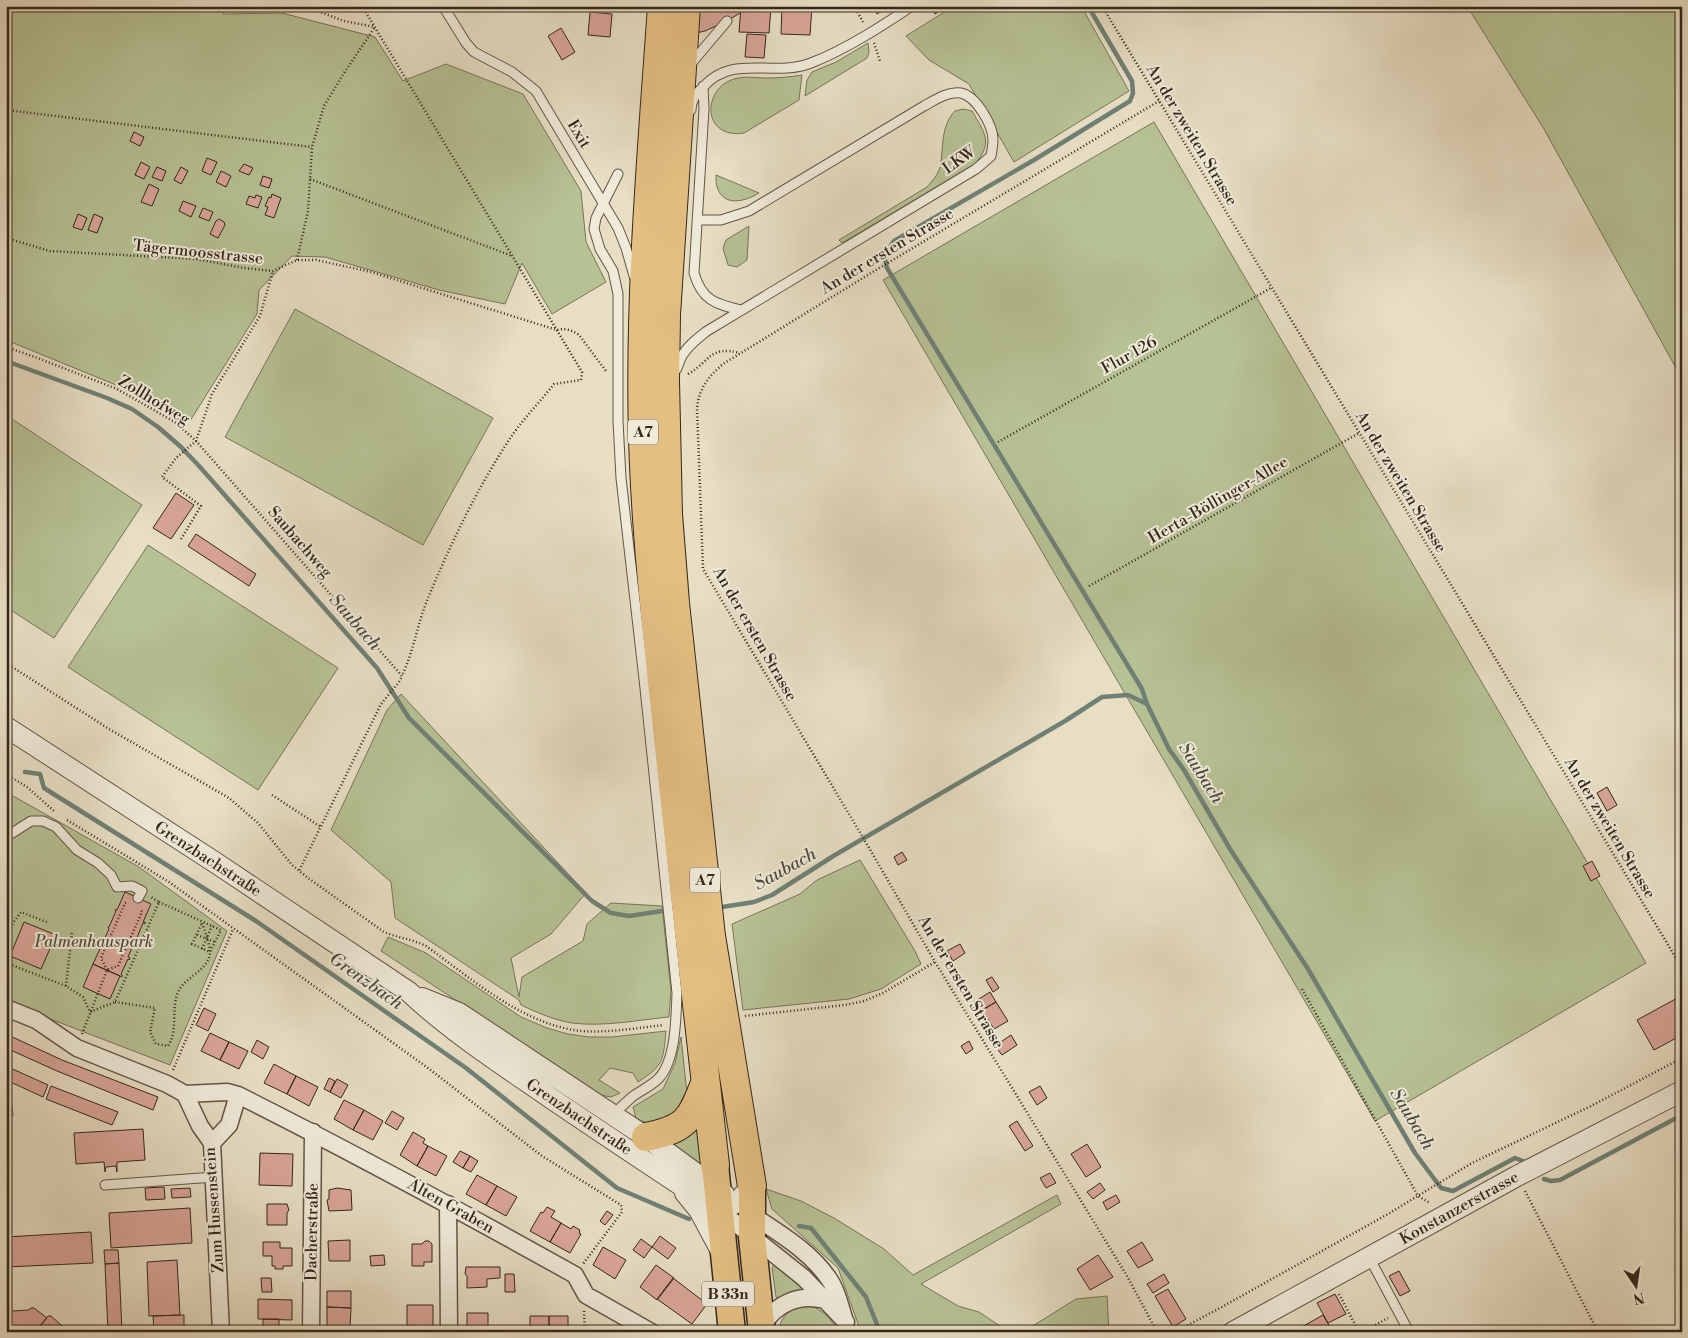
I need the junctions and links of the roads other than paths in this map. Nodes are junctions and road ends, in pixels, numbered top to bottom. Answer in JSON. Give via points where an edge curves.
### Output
{"nodes":[{"id":1,"x":443,"y":6,"type":"edge"},
{"id":2,"x":662,"y":6,"type":"edge"},
{"id":3,"x":686,"y":6,"type":"edge"},
{"id":4,"x":912,"y":6,"type":"edge"},
{"id":5,"x":727,"y":20,"type":"dead end"},
{"id":6,"x":692,"y":81,"type":"junction"},
{"id":7,"x":690,"y":123,"type":"dead end"},
{"id":8,"x":618,"y":174,"type":"dead end"},
{"id":9,"x":603,"y":204,"type":"junction"},
{"id":10,"x":697,"y":220,"type":"junction"},
{"id":11,"x":741,"y":310,"type":"junction"},
{"id":12,"x":643,"y":312,"type":"junction"},
{"id":13,"x":674,"y":379,"type":"junction"},
{"id":14,"x":8,"y":732,"type":"edge"},
{"id":15,"x":6,"y":836,"type":"edge"},
{"id":16,"x":138,"y":900,"type":"road end"},
{"id":17,"x":409,"y":992,"type":"junction"},
{"id":18,"x":6,"y":1008,"type":"edge"},
{"id":19,"x":705,"y":1081,"type":"junction"},
{"id":20,"x":1682,"y":1091,"type":"edge"},
{"id":21,"x":185,"y":1094,"type":"junction"},
{"id":22,"x":238,"y":1095,"type":"junction"},
{"id":23,"x":614,"y":1115,"type":"junction"},
{"id":24,"x":597,"y":1129,"type":"junction"},
{"id":25,"x":312,"y":1132,"type":"junction"},
{"id":26,"x":646,"y":1137,"type":"junction"},
{"id":27,"x":212,"y":1142,"type":"junction"},
{"id":28,"x":214,"y":1177,"type":"junction"},
{"id":29,"x":673,"y":1181,"type":"junction"},
{"id":30,"x":105,"y":1185,"type":"dead end"},
{"id":31,"x":735,"y":1200,"type":"junction"},
{"id":32,"x":448,"y":1204,"type":"junction"},
{"id":33,"x":784,"y":1237,"type":"junction"},
{"id":34,"x":724,"y":1256,"type":"junction"},
{"id":35,"x":1369,"y":1257,"type":"junction"},
{"id":36,"x":825,"y":1300,"type":"junction"},
{"id":37,"x":848,"y":1327,"type":"edge"},
{"id":38,"x":1407,"y":1328,"type":"dead end"},
{"id":39,"x":762,"y":1329,"type":"edge"},
{"id":40,"x":1237,"y":1331,"type":"edge"},
{"id":41,"x":221,"y":1332,"type":"edge"},
{"id":42,"x":310,"y":1332,"type":"edge"},
{"id":43,"x":449,"y":1332,"type":"edge"},
{"id":44,"x":651,"y":1332,"type":"edge"},
{"id":45,"x":732,"y":1332,"type":"edge"}],
"edges":[{"from":1,"to":9,"type":"lane","name":"Exit","via":[[474,52],[512,72],[536,91]]},
{"from":2,"to":12,"type":"highway","number":"A7"},
{"from":3,"to":6,"type":"highway","number":"A7"},
{"from":4,"to":6,"type":"lane","via":[[833,54],[809,64],[783,69],[728,69]]},
{"from":5,"to":6,"type":"lane"},
{"from":6,"to":7,"type":"lane","via":[[697,92],[691,105]]},
{"from":6,"to":10,"type":"lane","via":[[704,109]]},
{"from":6,"to":13,"type":"highway","number":"A7","via":[[666,315]]},
{"from":8,"to":9,"type":"lane"},
{"from":9,"to":12,"type":"lane","name":"Exit","via":[[624,242]]},
{"from":9,"to":23,"type":"lane","via":[[594,229],[600,249],[613,271],[618,294],[621,478],[677,993],[670,1060],[657,1080],[624,1103]]},
{"from":10,"to":11,"type":"lane","via":[[694,273],[697,283],[705,296],[718,305]]},
{"from":10,"to":11,"type":"lane","name":"LKW","via":[[722,220],[749,212],[948,94],[961,93],[974,99],[987,121],[993,138],[991,156],[976,169]]},
{"from":11,"to":13,"type":"lane","name":"LKW","via":[[696,340],[681,357]]},
{"from":12,"to":19,"type":"highway","number":"A7","via":[[643,439],[649,552]]},
{"from":13,"to":31,"type":"highway","number":"A7","via":[[666,466],[670,546]]},
{"from":14,"to":17,"type":"street","name":"Grenzbachstraße","via":[[166,830]]},
{"from":15,"to":16,"type":"lane","via":[[31,822],[43,821],[56,827],[77,850],[111,875],[117,887],[132,886]]},
{"from":17,"to":23,"type":"street","name":"Grenzbachstraße","via":[[459,1013]]},
{"from":17,"to":24,"type":"street","name":"Grenzbachstraße","via":[[462,1037]]},
{"from":18,"to":21,"type":"street","via":[[36,1020],[76,1048]]},
{"from":19,"to":26,"type":"highway","via":[[692,1113],[681,1125],[669,1132]]},
{"from":19,"to":31,"type":"highway","number":"A7"},
{"from":20,"to":35,"type":"street","name":"Konstanzerstrasse"},
{"from":21,"to":22,"type":"street","name":"Alten Graben","via":[[227,1092]]},
{"from":21,"to":27,"type":"street","name":"Zum Hussenstein","via":[[200,1126]]},
{"from":22,"to":25,"type":"street","name":"Alten Graben"},
{"from":22,"to":27,"type":"street","via":[[229,1125]]},
{"from":23,"to":24,"type":"lane"},
{"from":23,"to":26,"type":"street","name":"Grenzbachstraße"},
{"from":24,"to":29,"type":"street","name":"Grenzbachstraße"},
{"from":25,"to":32,"type":"street","name":"Alten Graben"},
{"from":25,"to":42,"type":"street","name":"Dacherstraße"},
{"from":26,"to":31,"type":"street","name":"Grenzbachstraße"},
{"from":27,"to":28,"type":"street","name":"Zum Hussenstein"},
{"from":28,"to":30,"type":"lane"},
{"from":28,"to":41,"type":"street","name":"Zum Hussenstein"},
{"from":29,"to":31,"type":"street","name":"Grenzbachstraße"},
{"from":29,"to":34,"type":"street","via":[[699,1210]]},
{"from":31,"to":33,"type":"street"},
{"from":31,"to":33,"type":"street"},
{"from":31,"to":34,"type":"main road","number":"B 33n"},
{"from":31,"to":34,"type":"street"},
{"from":31,"to":36,"type":"street","via":[[776,1254]]},
{"from":31,"to":39,"type":"main road"},
{"from":32,"to":43,"type":"street"},
{"from":32,"to":44,"type":"street","name":"Alten Graben","via":[[575,1275],[586,1295]]},
{"from":33,"to":37,"type":"street","via":[[829,1279]]},
{"from":34,"to":45,"type":"main road","number":"B 33n"},
{"from":35,"to":38,"type":"lane"},
{"from":35,"to":40,"type":"street","name":"Konstanzerstrasse"},
{"from":36,"to":37,"type":"street"},
{"from":36,"to":39,"type":"street","via":[[814,1297],[791,1300],[774,1311]]}]}
